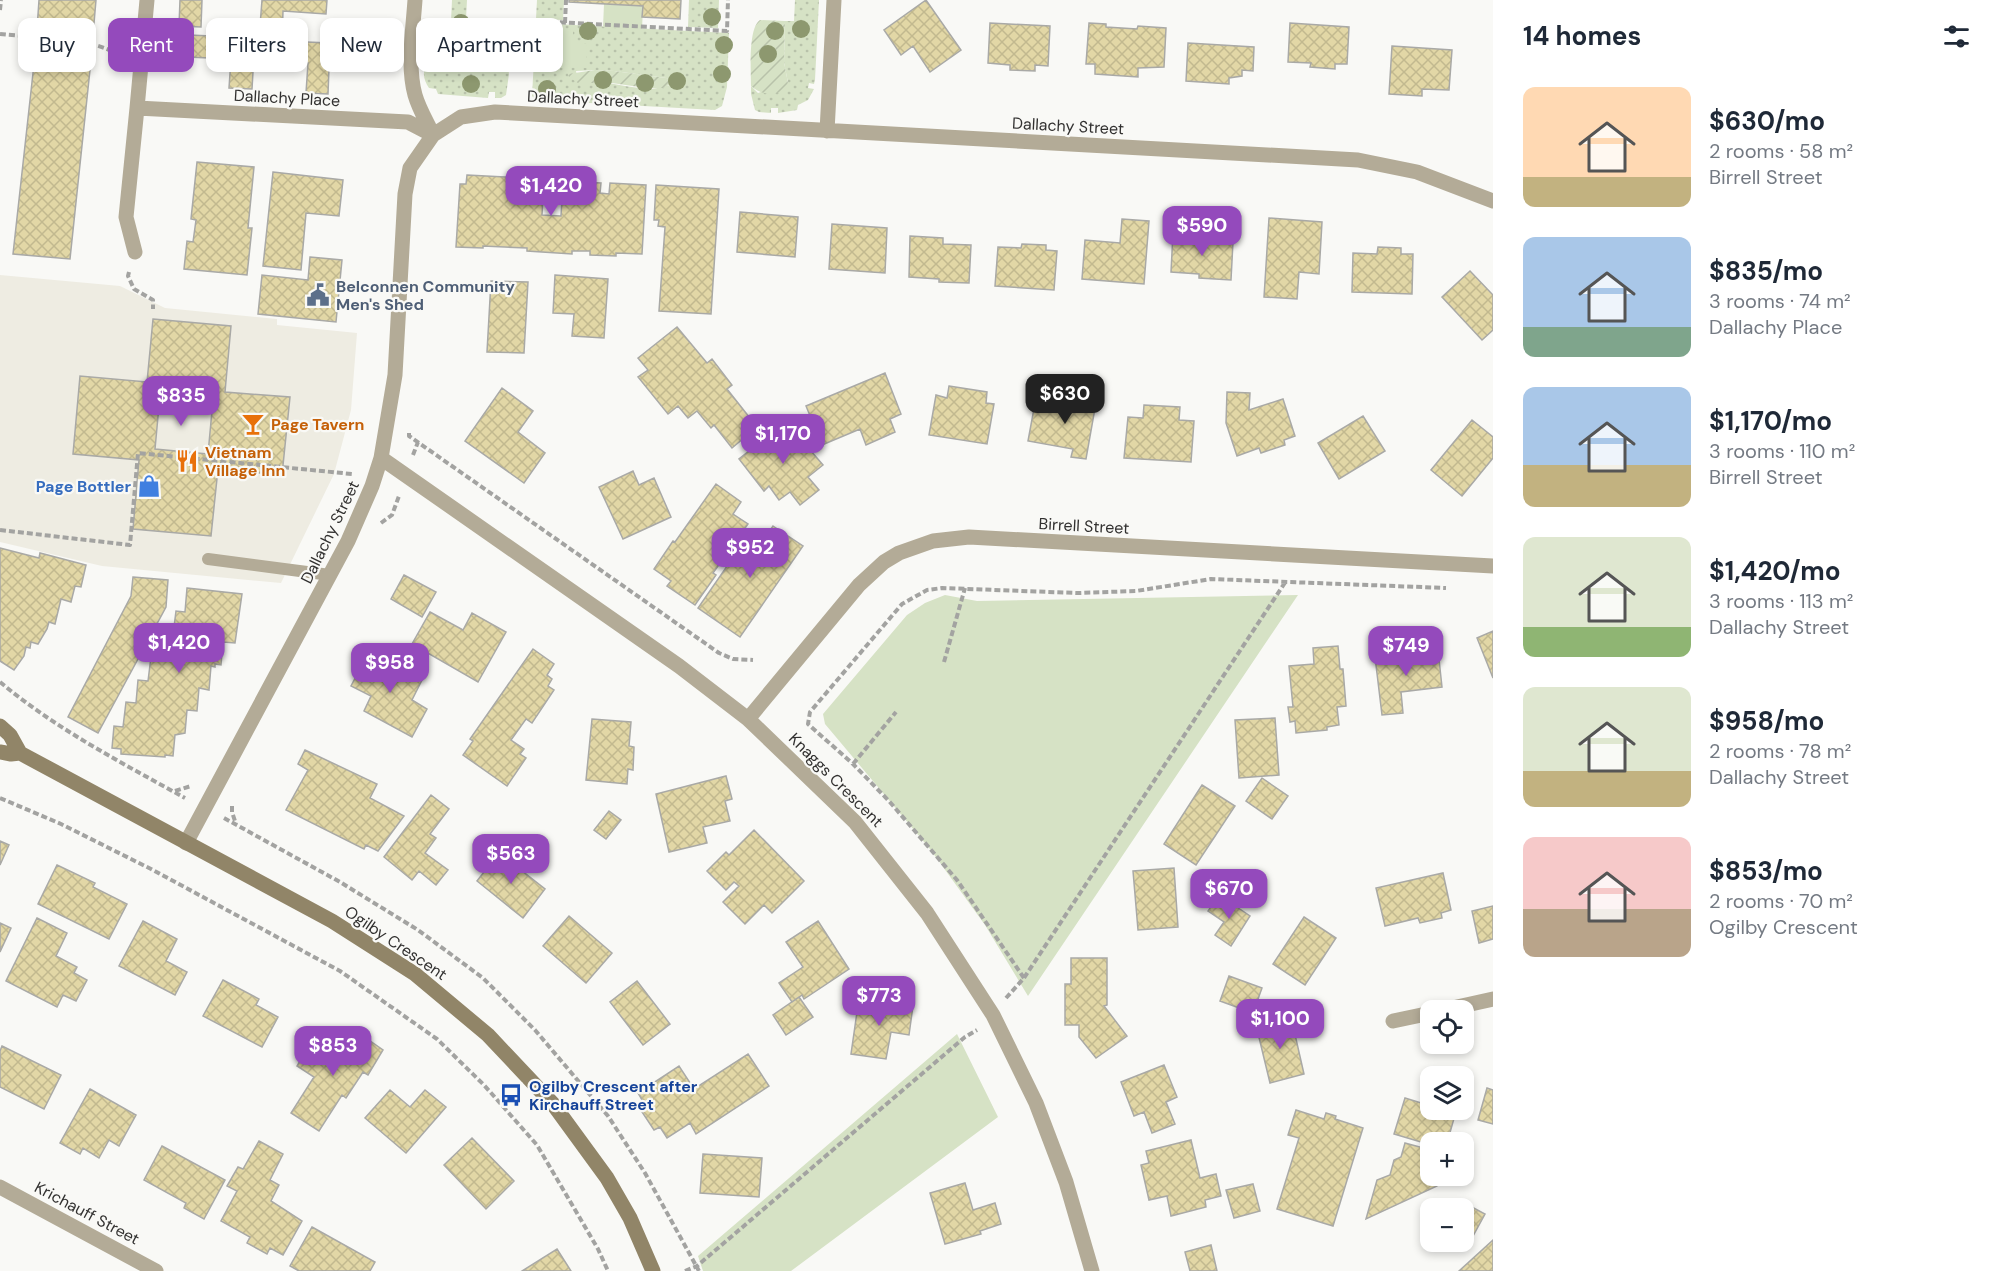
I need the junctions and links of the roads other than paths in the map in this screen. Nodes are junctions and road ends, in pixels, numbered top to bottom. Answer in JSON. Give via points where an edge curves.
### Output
{"nodes":[{"id":1,"x":147,"y":0,"type":"edge"},
{"id":2,"x":415,"y":0,"type":"edge"},
{"id":3,"x":834,"y":0,"type":"edge"},
{"id":4,"x":136,"y":108,"type":"junction"},
{"id":5,"x":827,"y":131,"type":"junction"},
{"id":6,"x":433,"y":135,"type":"junction"},
{"id":7,"x":1493,"y":201,"type":"edge"},
{"id":8,"x":135,"y":252,"type":"road end"},
{"id":9,"x":381,"y":458,"type":"junction"},
{"id":10,"x":208,"y":560,"type":"dead end"},
{"id":11,"x":1493,"y":566,"type":"edge"},
{"id":12,"x":330,"y":575,"type":"junction"},
{"id":13,"x":748,"y":719,"type":"junction"},
{"id":14,"x":0,"y":726,"type":"edge"},
{"id":15,"x":0,"y":752,"type":"edge"},
{"id":16,"x":20,"y":753,"type":"junction"},
{"id":17,"x":186,"y":843,"type":"junction"},
{"id":18,"x":1493,"y":999,"type":"edge"},
{"id":19,"x":1474,"y":1003,"type":"edge"},
{"id":20,"x":1420,"y":1015,"type":"edge"},
{"id":21,"x":1393,"y":1021,"type":"dead end"},
{"id":22,"x":0,"y":1187,"type":"edge"},
{"id":23,"x":156,"y":1271,"type":"edge"},
{"id":24,"x":653,"y":1271,"type":"edge"},
{"id":25,"x":1092,"y":1271,"type":"edge"}],
"edges":[{"from":1,"to":4,"type":"street"},
{"from":2,"to":6,"type":"street","via":[[413,85]]},
{"from":3,"to":5,"type":"street"},
{"from":4,"to":6,"type":"street","name":"Dallachy Place","via":[[408,122]]},
{"from":4,"to":8,"type":"street","via":[[126,217]]},
{"from":5,"to":6,"type":"street","name":"Dallachy Street","via":[[495,112],[462,117]]},
{"from":5,"to":7,"type":"street","name":"Dallachy Street","via":[[1358,160],[1417,172]]},
{"from":6,"to":9,"type":"street","name":"Dallachy Street","via":[[410,168],[405,194],[395,375]]},
{"from":9,"to":12,"type":"street","name":"Dallachy Street"},
{"from":9,"to":13,"type":"street","name":"Knaggs Crescent","via":[[679,666]]},
{"from":10,"to":12,"type":"lane"},
{"from":11,"to":13,"type":"street","name":"Birrell Street","via":[[969,537],[933,541],[884,562],[860,585]]},
{"from":12,"to":17,"type":"street","name":"Dallachy Street"},
{"from":13,"to":25,"type":"street","name":"Knaggs Crescent","via":[[855,822],[927,913],[993,1015],[1036,1103]]},
{"from":14,"to":16,"type":"street","name":"Ogilby Crescent"},
{"from":15,"to":16,"type":"street","name":"Ogilby Crescent"},
{"from":16,"to":17,"type":"street","name":"Ogilby Crescent"},
{"from":17,"to":24,"type":"street","name":"Ogilby Crescent","via":[[332,921],[415,974],[488,1035],[553,1104],[607,1178]]},
{"from":18,"to":19,"type":"street"},
{"from":20,"to":21,"type":"street"},
{"from":22,"to":23,"type":"street","name":"Krichauff Street"}]}
